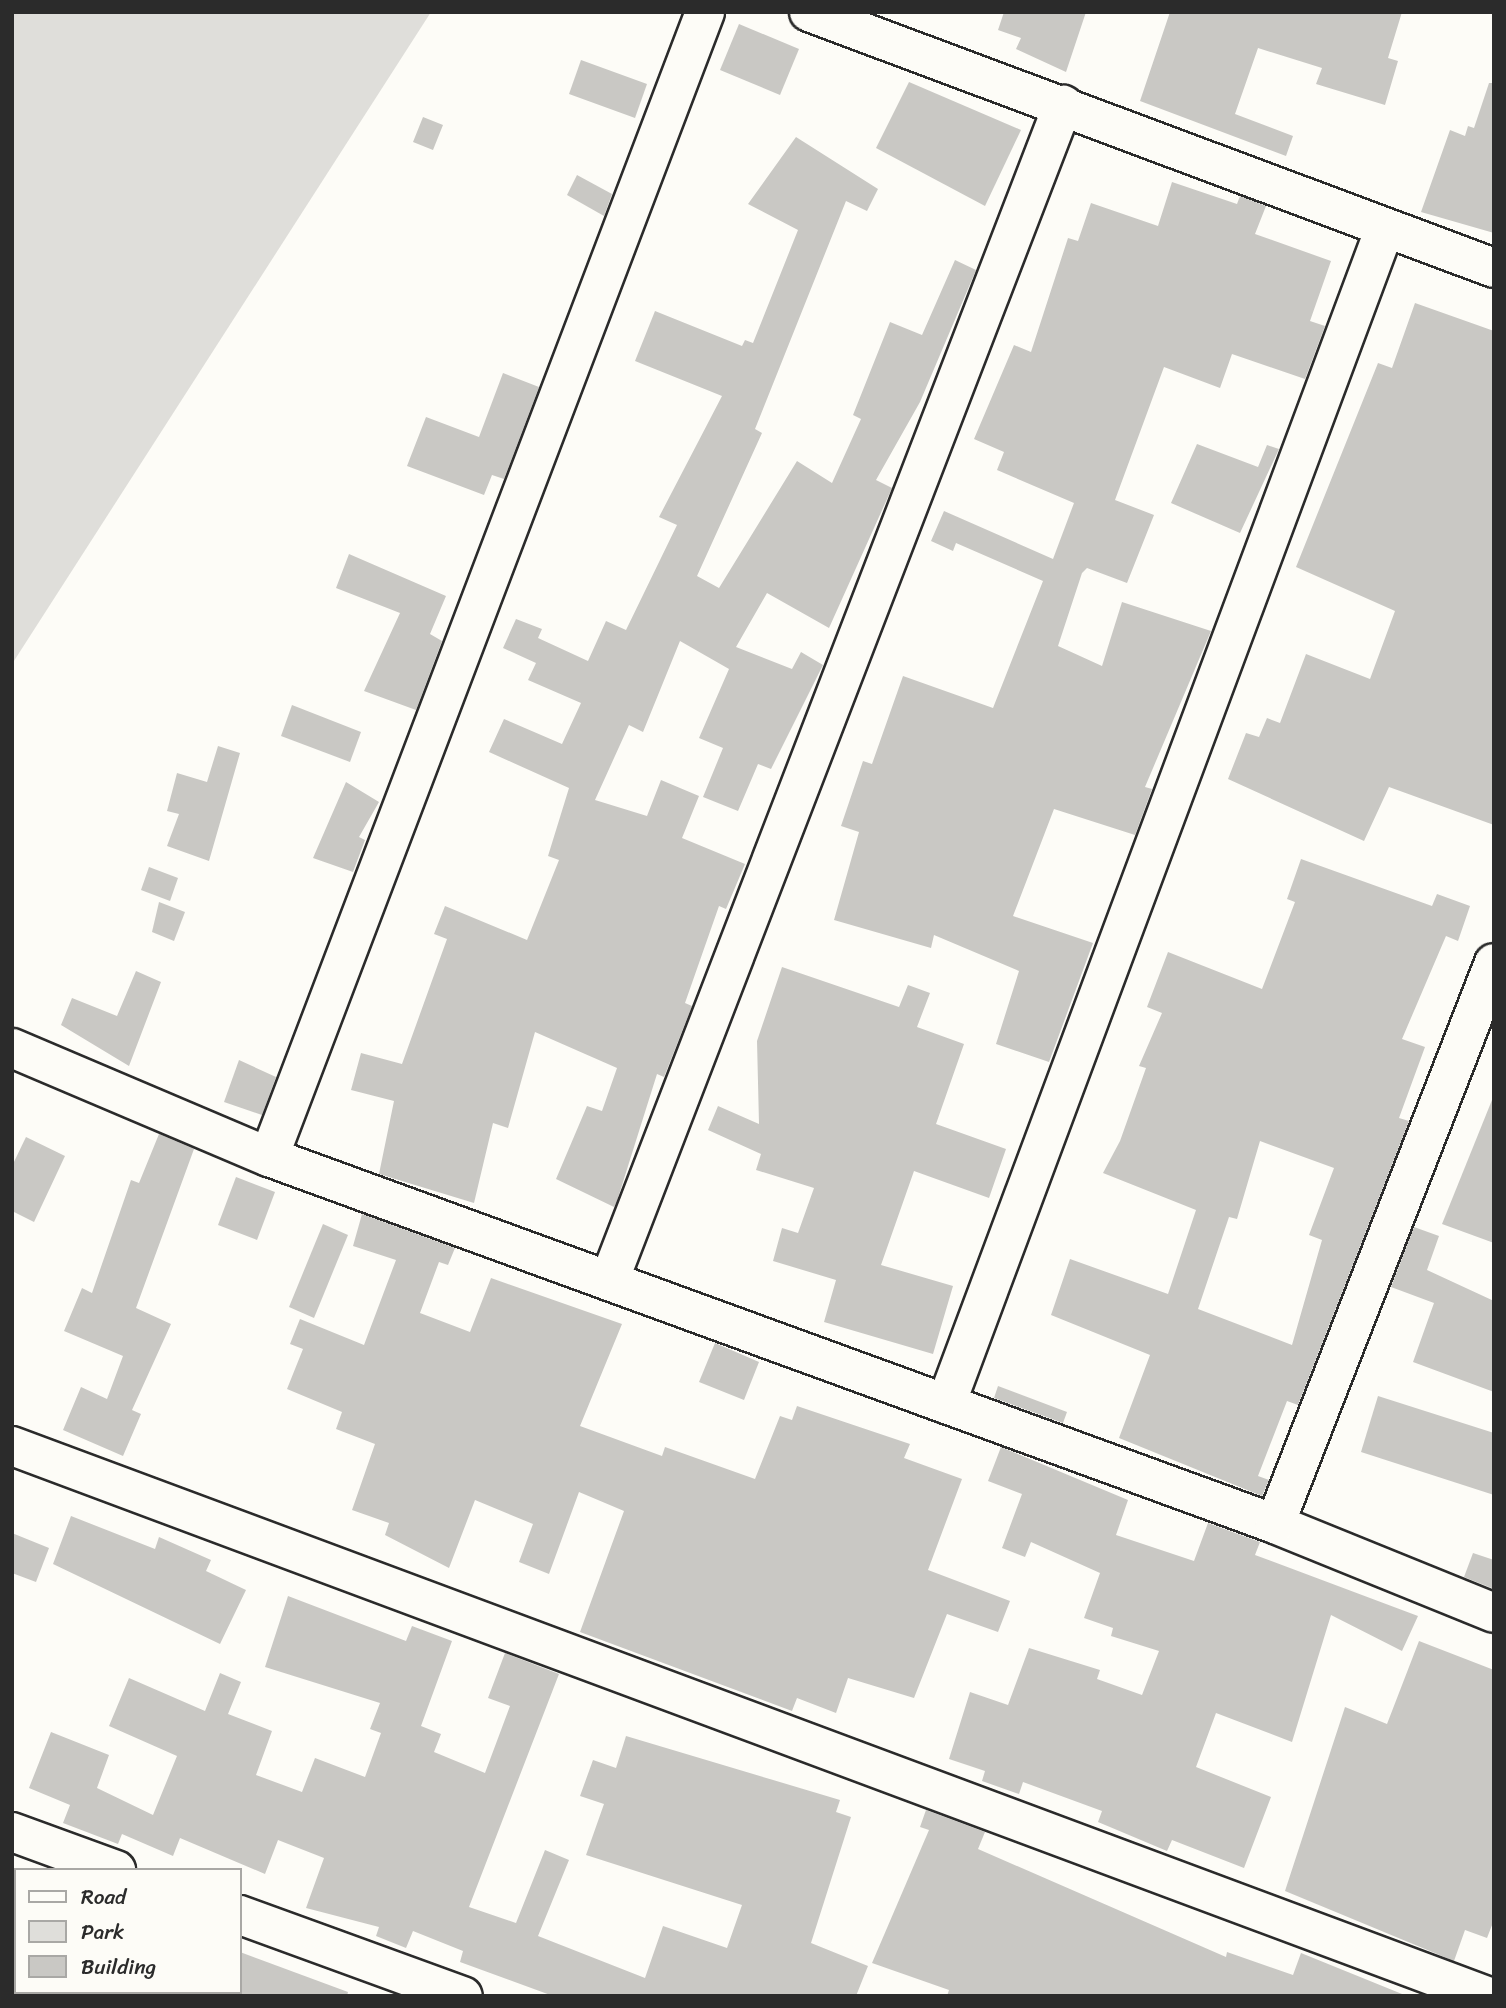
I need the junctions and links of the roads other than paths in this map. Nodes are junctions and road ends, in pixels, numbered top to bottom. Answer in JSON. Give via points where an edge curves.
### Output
{"nodes":[{"id":1,"x":705,"y":12,"type":"edge"},
{"id":2,"x":809,"y":12,"type":"edge"},
{"id":3,"x":1063,"y":105,"type":"junction"},
{"id":4,"x":1385,"y":228,"type":"junction"},
{"id":5,"x":1494,"y":268,"type":"edge"},
{"id":6,"x":1494,"y":962,"type":"edge"},
{"id":7,"x":12,"y":1048,"type":"edge"},
{"id":8,"x":269,"y":1157,"type":"junction"},
{"id":9,"x":609,"y":1281,"type":"junction"},
{"id":10,"x":946,"y":1404,"type":"junction"},
{"id":11,"x":12,"y":1446,"type":"edge"},
{"id":12,"x":1275,"y":1524,"type":"junction"},
{"id":13,"x":1494,"y":1613,"type":"edge"},
{"id":14,"x":12,"y":1832,"type":"edge"},
{"id":15,"x":111,"y":1868,"type":"edge"},
{"id":16,"x":242,"y":1916,"type":"edge"},
{"id":17,"x":463,"y":1996,"type":"edge"},
{"id":18,"x":1487,"y":1996,"type":"edge"}],
"edges":[{"from":1,"to":8,"type":"street"},
{"from":2,"to":3,"type":"street"},
{"from":3,"to":4,"type":"street"},
{"from":3,"to":9,"type":"street"},
{"from":4,"to":5,"type":"street"},
{"from":4,"to":10,"type":"street"},
{"from":6,"to":12,"type":"street"},
{"from":7,"to":8,"type":"street"},
{"from":8,"to":9,"type":"street"},
{"from":9,"to":10,"type":"street"},
{"from":10,"to":12,"type":"street"},
{"from":11,"to":18,"type":"street"},
{"from":12,"to":13,"type":"street"},
{"from":14,"to":15,"type":"street"},
{"from":16,"to":17,"type":"street"}]}
